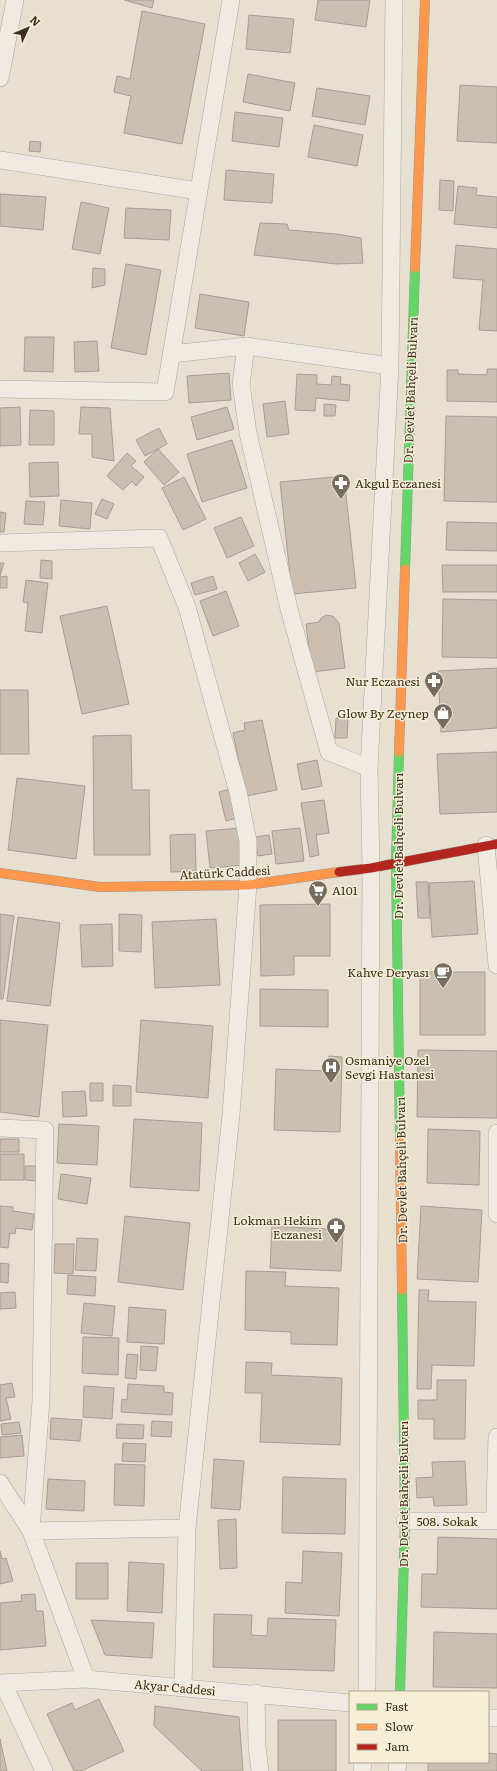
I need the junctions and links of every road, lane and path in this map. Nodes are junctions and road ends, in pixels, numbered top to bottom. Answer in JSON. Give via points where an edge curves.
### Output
{"nodes":[{"id":1,"x":15,"y":0,"type":"edge"},
{"id":2,"x":231,"y":0,"type":"edge"},
{"id":3,"x":394,"y":0,"type":"edge"},
{"id":4,"x":425,"y":0,"type":"edge"},
{"id":5,"x":6,"y":19,"type":"edge"},
{"id":6,"x":0,"y":78,"type":"edge"},
{"id":7,"x":0,"y":160,"type":"edge"},
{"id":8,"x":198,"y":191,"type":"junction"},
{"id":9,"x":246,"y":346,"type":"junction"},
{"id":10,"x":171,"y":354,"type":"junction"},
{"id":11,"x":390,"y":366,"type":"junction"},
{"id":12,"x":0,"y":389,"type":"edge"},
{"id":13,"x":0,"y":543,"type":"edge"},
{"id":14,"x":369,"y":768,"type":"junction"},
{"id":15,"x":492,"y":844,"type":"edge"},
{"id":16,"x":396,"y":862,"type":"junction"},
{"id":17,"x":371,"y":868,"type":"junction"},
{"id":18,"x":0,"y":873,"type":"edge"},
{"id":19,"x":248,"y":885,"type":"junction"},
{"id":20,"x":497,"y":965,"type":"edge"},
{"id":21,"x":0,"y":1128,"type":"edge"},
{"id":22,"x":496,"y":1133,"type":"edge"},
{"id":23,"x":497,"y":1214,"type":"edge"},
{"id":24,"x":497,"y":1437,"type":"edge"},
{"id":25,"x":0,"y":1483,"type":"edge"},
{"id":26,"x":496,"y":1505,"type":"edge"},
{"id":27,"x":404,"y":1521,"type":"junction"},
{"id":28,"x":187,"y":1528,"type":"junction"},
{"id":29,"x":31,"y":1531,"type":"junction"},
{"id":30,"x":86,"y":1679,"type":"junction"},
{"id":31,"x":2,"y":1683,"type":"edge"},
{"id":32,"x":183,"y":1688,"type":"junction"},
{"id":33,"x":367,"y":1691,"type":"edge"},
{"id":34,"x":400,"y":1691,"type":"edge"},
{"id":35,"x":256,"y":1693,"type":"junction"},
{"id":36,"x":349,"y":1703,"type":"edge"},
{"id":37,"x":44,"y":1771,"type":"edge"},
{"id":38,"x":260,"y":1771,"type":"edge"}],
"edges":[{"from":1,"to":5,"type":"street"},
{"from":2,"to":8,"type":"street"},
{"from":3,"to":11,"type":"street","name":"Dr. Devlet Bahçeli Bulvarı"},
{"from":4,"to":16,"type":"street","name":"Dr. Devlet Bahçeli Bulvarı","via":[[410,367]]},
{"from":5,"to":6,"type":"street"},
{"from":7,"to":8,"type":"street"},
{"from":8,"to":10,"type":"street"},
{"from":9,"to":10,"type":"street"},
{"from":9,"to":11,"type":"street"},
{"from":9,"to":14,"type":"street","via":[[241,384],[248,434],[309,687],[329,752]]},
{"from":10,"to":12,"type":"street","via":[[165,392]]},
{"from":11,"to":14,"type":"street","name":"Dr. Devlet Bahçeli Bulvarı"},
{"from":13,"to":19,"type":"street","via":[[159,538],[187,607],[238,792],[248,841]]},
{"from":14,"to":17,"type":"street","name":"Dr. Devlet Bahçeli Bulvarı"},
{"from":15,"to":16,"type":"street","name":"Atatürk Caddesi"},
{"from":15,"to":20,"type":"street"},
{"from":16,"to":17,"type":"street","name":"Atatürk Caddesi"},
{"from":16,"to":27,"type":"street","name":"Dr. Devlet Bahçeli Bulvarı"},
{"from":17,"to":19,"type":"street","name":"Atatürk Caddesi"},
{"from":17,"to":33,"type":"street","name":"Dr. Devlet Bahçeli Bulvarı"},
{"from":18,"to":19,"type":"street","name":"Atatürk Caddesi","via":[[100,887]]},
{"from":19,"to":28,"type":"street","via":[[231,1115]]},
{"from":21,"to":29,"type":"street","via":[[44,1130],[41,1402]]},
{"from":22,"to":23,"type":"street"},
{"from":24,"to":26,"type":"street"},
{"from":25,"to":29,"type":"street"},
{"from":26,"to":27,"type":"street","name":"508. Sokak","via":[[496,1521]]},
{"from":27,"to":34,"type":"street","name":"Dr. Devlet Bahçeli Bulvarı"},
{"from":28,"to":29,"type":"street"},
{"from":28,"to":32,"type":"street"},
{"from":29,"to":30,"type":"street"},
{"from":30,"to":31,"type":"street","name":"Akyar Caddesi"},
{"from":30,"to":32,"type":"street","name":"Akyar Caddesi"},
{"from":31,"to":37,"type":"street"},
{"from":32,"to":35,"type":"street","name":"Akyar Caddesi"},
{"from":35,"to":36,"type":"street","name":"Akyar Caddesi"},
{"from":35,"to":38,"type":"street"}]}
